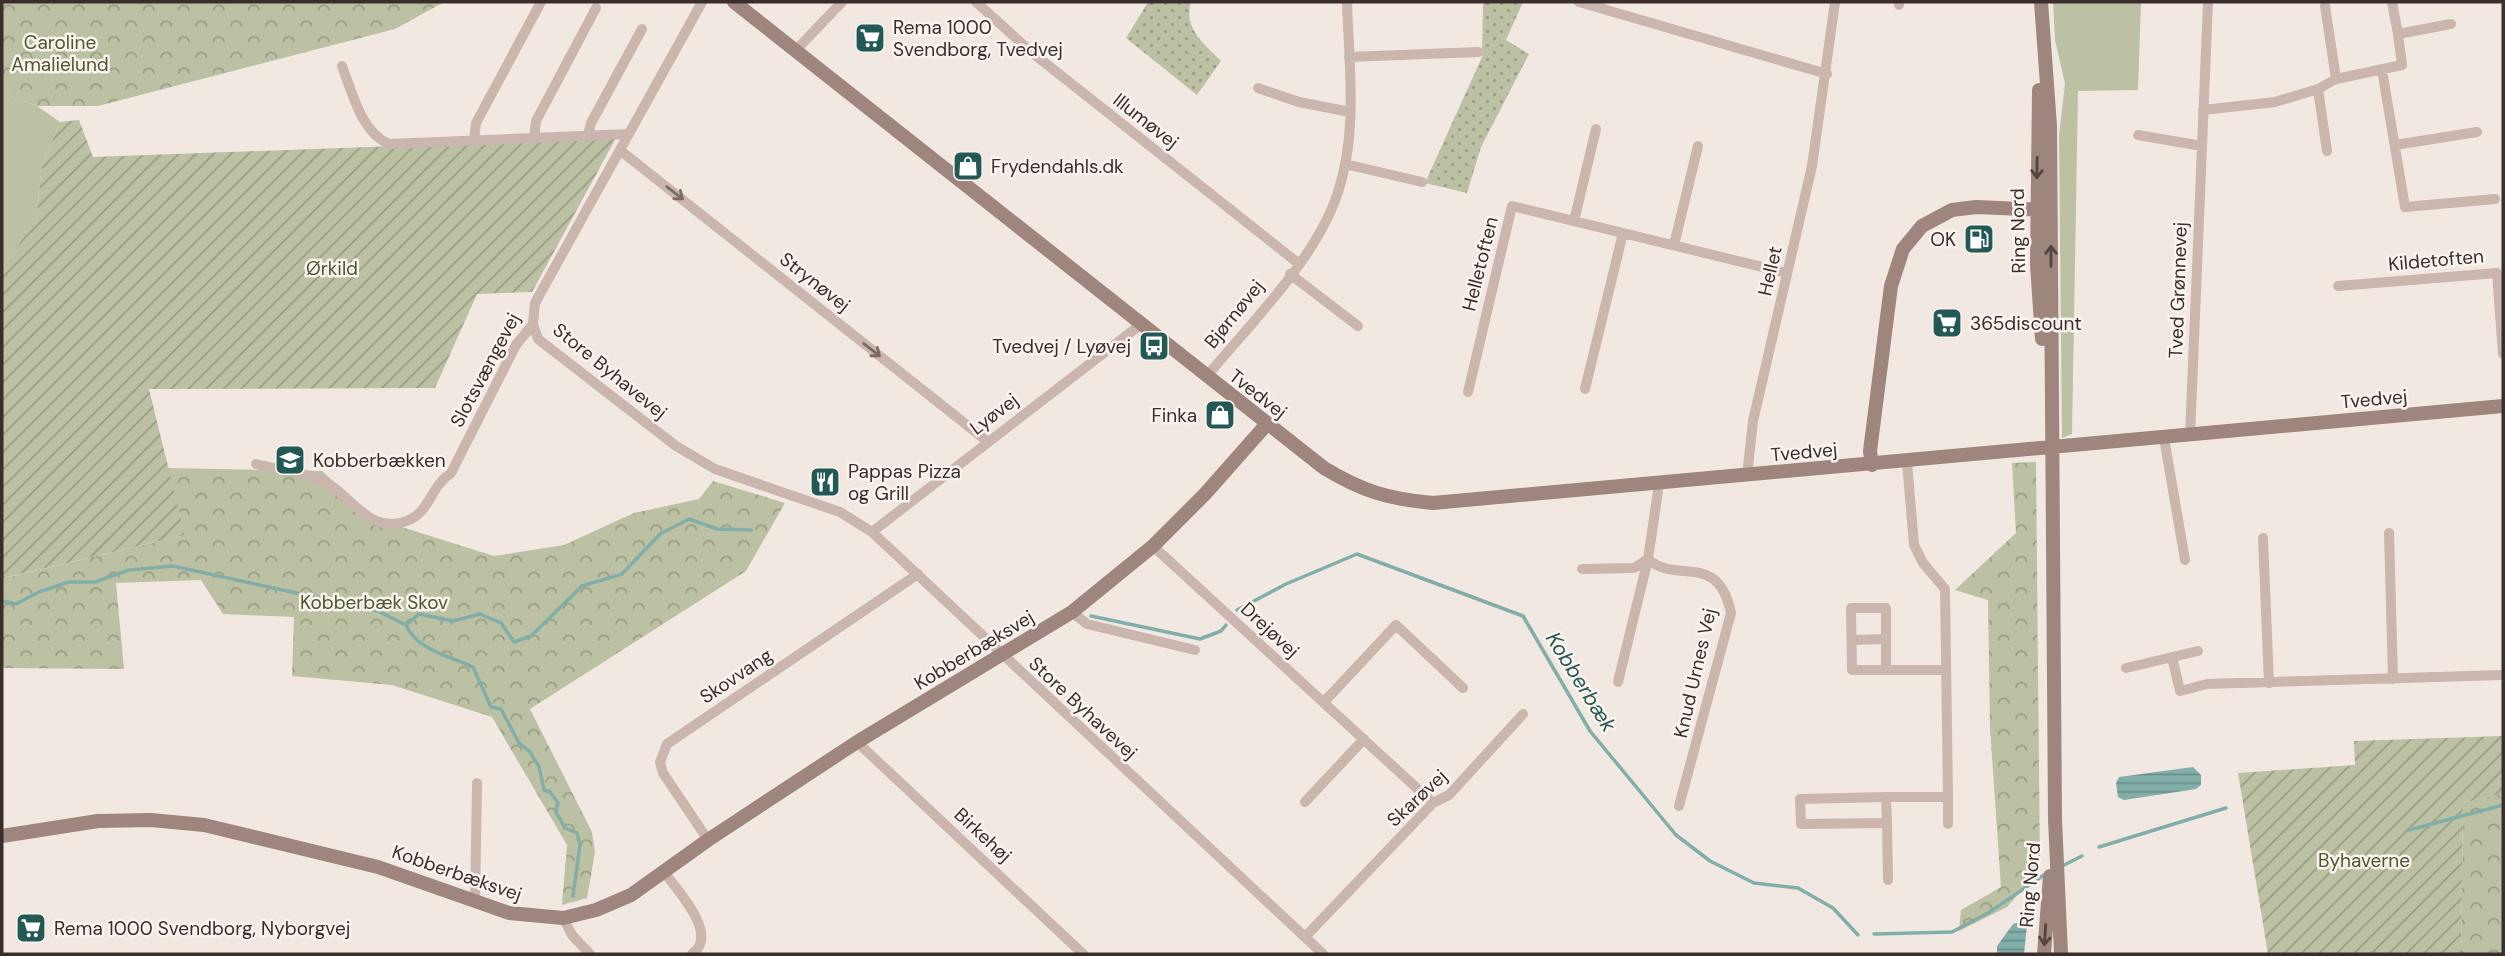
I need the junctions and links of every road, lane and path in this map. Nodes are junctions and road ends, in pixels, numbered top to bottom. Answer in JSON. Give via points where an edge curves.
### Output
{"nodes":[{"id":1,"x":541,"y":2,"type":"edge"},
{"id":2,"x":702,"y":2,"type":"edge"},
{"id":3,"x":734,"y":2,"type":"edge"},
{"id":4,"x":842,"y":2,"type":"edge"},
{"id":5,"x":976,"y":2,"type":"edge"},
{"id":6,"x":1347,"y":2,"type":"edge"},
{"id":7,"x":1579,"y":2,"type":"edge"},
{"id":8,"x":1835,"y":2,"type":"edge"},
{"id":9,"x":2041,"y":2,"type":"edge"},
{"id":10,"x":2208,"y":2,"type":"edge"},
{"id":11,"x":2392,"y":2,"type":"edge"},
{"id":12,"x":2325,"y":6,"type":"dead end"},
{"id":13,"x":596,"y":8,"type":"dead end"},
{"id":14,"x":2451,"y":24,"type":"dead end"},
{"id":15,"x":642,"y":29,"type":"dead end"},
{"id":16,"x":2398,"y":34,"type":"junction"},
{"id":17,"x":796,"y":50,"type":"junction"},
{"id":18,"x":1478,"y":52,"type":"dead end"},
{"id":19,"x":1349,"y":57,"type":"junction"},
{"id":20,"x":342,"y":66,"type":"dead end"},
{"id":21,"x":2382,"y":69,"type":"junction"},
{"id":22,"x":1827,"y":74,"type":"junction"},
{"id":23,"x":2336,"y":79,"type":"junction"},
{"id":24,"x":1258,"y":88,"type":"dead end"},
{"id":25,"x":2318,"y":89,"type":"junction"},
{"id":26,"x":2203,"y":110,"type":"junction"},
{"id":27,"x":1350,"y":112,"type":"junction"},
{"id":28,"x":1596,"y":129,"type":"dead end"},
{"id":29,"x":2477,"y":132,"type":"dead end"},
{"id":30,"x":629,"y":134,"type":"junction"},
{"id":31,"x":588,"y":135,"type":"junction"},
{"id":32,"x":2138,"y":135,"type":"dead end"},
{"id":33,"x":534,"y":138,"type":"junction"},
{"id":34,"x":474,"y":139,"type":"junction"},
{"id":35,"x":2395,"y":145,"type":"junction"},
{"id":36,"x":1698,"y":146,"type":"dead end"},
{"id":37,"x":2202,"y":146,"type":"junction"},
{"id":38,"x":621,"y":151,"type":"junction"},
{"id":39,"x":2327,"y":152,"type":"dead end"},
{"id":40,"x":1345,"y":164,"type":"junction"},
{"id":41,"x":1422,"y":182,"type":"dead end"},
{"id":42,"x":2495,"y":199,"type":"dead end"},
{"id":43,"x":2044,"y":210,"type":"junction"},
{"id":44,"x":1574,"y":221,"type":"junction"},
{"id":45,"x":1623,"y":233,"type":"junction"},
{"id":46,"x":1674,"y":245,"type":"junction"},
{"id":47,"x":1298,"y":263,"type":"junction"},
{"id":48,"x":1787,"y":273,"type":"junction"},
{"id":49,"x":1290,"y":274,"type":"junction"},
{"id":50,"x":2338,"y":286,"type":"dead end"},
{"id":51,"x":533,"y":324,"type":"junction"},
{"id":52,"x":1140,"y":325,"type":"junction"},
{"id":53,"x":1358,"y":326,"type":"dead end"},
{"id":54,"x":2503,"y":354,"type":"edge"},
{"id":55,"x":1206,"y":377,"type":"junction"},
{"id":56,"x":1585,"y":389,"type":"dead end"},
{"id":57,"x":1468,"y":392,"type":"dead end"},
{"id":58,"x":2503,"y":406,"type":"edge"},
{"id":59,"x":1266,"y":425,"type":"junction"},
{"id":60,"x":2190,"y":436,"type":"junction"},
{"id":61,"x":2164,"y":438,"type":"junction"},
{"id":62,"x":987,"y":441,"type":"junction"},
{"id":63,"x":1907,"y":462,"type":"junction"},
{"id":64,"x":256,"y":464,"type":"dead end"},
{"id":65,"x":1872,"y":465,"type":"junction"},
{"id":66,"x":1746,"y":476,"type":"junction"},
{"id":67,"x":1659,"y":484,"type":"junction"},
{"id":68,"x":872,"y":533,"type":"junction"},
{"id":69,"x":2389,"y":533,"type":"dead end"},
{"id":70,"x":2263,"y":538,"type":"dead end"},
{"id":71,"x":1153,"y":546,"type":"junction"},
{"id":72,"x":1648,"y":559,"type":"junction"},
{"id":73,"x":2185,"y":560,"type":"dead end"},
{"id":74,"x":1582,"y":569,"type":"dead end"},
{"id":75,"x":918,"y":574,"type":"junction"},
{"id":76,"x":1072,"y":612,"type":"junction"},
{"id":77,"x":1886,"y":639,"type":"junction"},
{"id":78,"x":1852,"y":640,"type":"junction"},
{"id":79,"x":1195,"y":650,"type":"dead end"},
{"id":80,"x":2198,"y":651,"type":"dead end"},
{"id":81,"x":1002,"y":656,"type":"junction"},
{"id":82,"x":2172,"y":657,"type":"junction"},
{"id":83,"x":2126,"y":668,"type":"dead end"},
{"id":84,"x":1886,"y":670,"type":"junction"},
{"id":85,"x":1946,"y":670,"type":"junction"},
{"id":86,"x":2503,"y":675,"type":"edge"},
{"id":87,"x":2393,"y":679,"type":"junction"},
{"id":88,"x":1618,"y":682,"type":"dead end"},
{"id":89,"x":2269,"y":684,"type":"junction"},
{"id":90,"x":1463,"y":688,"type":"dead end"},
{"id":91,"x":1324,"y":702,"type":"junction"},
{"id":92,"x":1523,"y":714,"type":"dead end"},
{"id":93,"x":1364,"y":739,"type":"junction"},
{"id":94,"x":857,"y":742,"type":"junction"},
{"id":95,"x":477,"y":783,"type":"dead end"},
{"id":96,"x":1886,"y":797,"type":"junction"},
{"id":97,"x":1948,"y":797,"type":"junction"},
{"id":98,"x":1305,"y":802,"type":"dead end"},
{"id":99,"x":1433,"y":803,"type":"junction"},
{"id":100,"x":1679,"y":806,"type":"dead end"},
{"id":101,"x":2055,"y":818,"type":"junction"},
{"id":102,"x":1886,"y":823,"type":"junction"},
{"id":103,"x":1948,"y":824,"type":"dead end"},
{"id":104,"x":2,"y":836,"type":"edge"},
{"id":105,"x":708,"y":840,"type":"junction"},
{"id":106,"x":664,"y":872,"type":"junction"},
{"id":107,"x":1888,"y":880,"type":"dead end"},
{"id":108,"x":475,"y":902,"type":"junction"},
{"id":109,"x":563,"y":918,"type":"junction"},
{"id":110,"x":1305,"y":937,"type":"junction"},
{"id":111,"x":590,"y":954,"type":"edge"},
{"id":112,"x":692,"y":954,"type":"edge"},
{"id":113,"x":1083,"y":954,"type":"edge"},
{"id":114,"x":1323,"y":954,"type":"edge"},
{"id":115,"x":2044,"y":954,"type":"edge"},
{"id":116,"x":2061,"y":954,"type":"edge"}],
"edges":[{"from":1,"to":34,"type":"street","via":[[476,123]]},
{"from":2,"to":30,"type":"street","name":"Slotsvængevej"},
{"from":3,"to":17,"type":"street","name":"Tvedvej"},
{"from":4,"to":17,"type":"street"},
{"from":5,"to":47,"type":"street","name":"Illumøvej","via":[[1030,51]]},
{"from":6,"to":19,"type":"street","name":"Bjørnøvej"},
{"from":7,"to":22,"type":"street"},
{"from":8,"to":22,"type":"street","name":"Hellet"},
{"from":9,"to":43,"type":"street","name":"Ring Nord","via":[[2050,126]]},
{"from":10,"to":26,"type":"street","name":"Tved Grønnevej"},
{"from":11,"to":16,"type":"street"},
{"from":12,"to":23,"type":"street"},
{"from":13,"to":33,"type":"street","via":[[536,121]]},
{"from":14,"to":16,"type":"street"},
{"from":15,"to":31,"type":"street"},
{"from":16,"to":21,"type":"street","via":[[2402,65]]},
{"from":17,"to":52,"type":"street","name":"Tvedvej"},
{"from":18,"to":19,"type":"street"},
{"from":19,"to":27,"type":"street","name":"Bjørnøvej"},
{"from":20,"to":34,"type":"street","via":[[356,105],[375,138],[388,144]]},
{"from":21,"to":23,"type":"street"},
{"from":21,"to":35,"type":"street"},
{"from":22,"to":48,"type":"street","name":"Hellet"},
{"from":23,"to":25,"type":"street"},
{"from":24,"to":27,"type":"street"},
{"from":25,"to":26,"type":"street","via":[[2275,102]]},
{"from":25,"to":39,"type":"street"},
{"from":26,"to":37,"type":"street","name":"Tved Grønnevej"},
{"from":27,"to":40,"type":"street","name":"Bjørnøvej"},
{"from":28,"to":44,"type":"street"},
{"from":29,"to":35,"type":"street"},
{"from":30,"to":31,"type":"street"},
{"from":30,"to":38,"type":"street","name":"Slotsvængevej"},
{"from":31,"to":33,"type":"street"},
{"from":32,"to":37,"type":"street"},
{"from":33,"to":34,"type":"street"},
{"from":35,"to":42,"type":"street","via":[[2405,207]]},
{"from":36,"to":46,"type":"street"},
{"from":37,"to":60,"type":"street","name":"Tved Grønnevej"},
{"from":38,"to":51,"type":"street","name":"Slotsvængevej","via":[[535,303]]},
{"from":38,"to":62,"type":"street","name":"Strynøvej","one_way":true},
{"from":40,"to":41,"type":"street"},
{"from":40,"to":47,"type":"street","name":"Bjørnøvej","via":[[1325,222]]},
{"from":43,"to":65,"type":"street","via":[[1952,210],[1922,226],[1903,249],[1891,286]]},
{"from":43,"to":101,"type":"street","name":"Ring Nord","via":[[2056,666]]},
{"from":44,"to":45,"type":"street","name":"Helletoften"},
{"from":44,"to":57,"type":"street","name":"Helletoften","via":[[1512,206]]},
{"from":45,"to":46,"type":"street","name":"Helletoften"},
{"from":45,"to":56,"type":"street"},
{"from":46,"to":48,"type":"street","name":"Helletoften"},
{"from":47,"to":49,"type":"street","name":"Bjørnøvej"},
{"from":48,"to":66,"type":"street","name":"Hellet","via":[[1753,421]]},
{"from":49,"to":53,"type":"street","name":"Bjørnøvej"},
{"from":49,"to":55,"type":"street","name":"Bjørnøvej"},
{"from":50,"to":54,"type":"street","name":"Kildetoften","via":[[2497,273]]},
{"from":51,"to":64,"type":"street","name":"Slotsvængevej","via":[[516,345],[451,473],[439,481],[423,512],[406,522],[367,518],[322,480]]},
{"from":51,"to":68,"type":"street","name":"Store Byhavevej","via":[[538,339],[676,446],[715,469],[840,512]]},
{"from":52,"to":55,"type":"street","name":"Tvedvej"},
{"from":52,"to":62,"type":"street","name":"Lyøvej"},
{"from":55,"to":59,"type":"street","name":"Tvedvej"},
{"from":58,"to":60,"type":"street","name":"Tvedvej"},
{"from":59,"to":67,"type":"street","name":"Tvedvej","via":[[1359,489],[1397,500],[1433,503]]},
{"from":59,"to":71,"type":"street","name":"Kobberbæksvej"},
{"from":60,"to":61,"type":"street","name":"Tvedvej"},
{"from":61,"to":63,"type":"street","name":"Tvedvej"},
{"from":61,"to":73,"type":"street"},
{"from":62,"to":68,"type":"street","name":"Lyøvej"},
{"from":63,"to":65,"type":"street","name":"Tvedvej"},
{"from":63,"to":85,"type":"street","via":[[1914,545],[1945,589]]},
{"from":65,"to":66,"type":"street","name":"Tvedvej"},
{"from":66,"to":67,"type":"street","name":"Tvedvej"},
{"from":67,"to":72,"type":"street"},
{"from":68,"to":75,"type":"street","name":"Store Byhavevej"},
{"from":69,"to":87,"type":"street"},
{"from":70,"to":89,"type":"street"},
{"from":71,"to":76,"type":"street","name":"Kobberbæksvej"},
{"from":71,"to":91,"type":"street","name":"Drejøvej"},
{"from":72,"to":74,"type":"street","via":[[1634,568]]},
{"from":72,"to":88,"type":"street"},
{"from":72,"to":100,"type":"street","name":"Knud Urnes Vej","via":[[1717,581],[1728,597],[1731,613]]},
{"from":75,"to":81,"type":"street","name":"Store Byhavevej"},
{"from":75,"to":105,"type":"street","name":"Skovvang","via":[[667,744],[660,762],[663,773]]},
{"from":76,"to":79,"type":"street","via":[[1087,624]]},
{"from":76,"to":81,"type":"street","name":"Kobberbæksvej"},
{"from":77,"to":78,"type":"street"},
{"from":77,"to":78,"type":"street","via":[[1886,608],[1852,608]]},
{"from":77,"to":84,"type":"street"},
{"from":78,"to":84,"type":"street","via":[[1852,670]]},
{"from":80,"to":82,"type":"street"},
{"from":81,"to":94,"type":"street","name":"Kobberbæksvej"},
{"from":81,"to":110,"type":"street","name":"Store Byhavevej"},
{"from":82,"to":83,"type":"street"},
{"from":82,"to":89,"type":"street","via":[[2180,691],[2207,684]]},
{"from":84,"to":85,"type":"street"},
{"from":85,"to":97,"type":"street"},
{"from":86,"to":87,"type":"street"},
{"from":87,"to":89,"type":"street"},
{"from":90,"to":91,"type":"street","via":[[1396,625]]},
{"from":91,"to":93,"type":"street","name":"Drejøvej"},
{"from":92,"to":99,"type":"street","name":"Skarøvej","via":[[1449,795]]},
{"from":93,"to":98,"type":"street"},
{"from":93,"to":99,"type":"street","name":"Drejøvej"},
{"from":94,"to":105,"type":"street","name":"Kobberbæksvej"},
{"from":94,"to":113,"type":"street","name":"Birkehøj"},
{"from":95,"to":108,"type":"street"},
{"from":96,"to":97,"type":"street"},
{"from":96,"to":102,"type":"street"},
{"from":96,"to":102,"type":"street","via":[[1800,799],[1801,824]]},
{"from":97,"to":103,"type":"street"},
{"from":99,"to":110,"type":"street","name":"Skarøvej"},
{"from":101,"to":115,"type":"street","name":"Ring Nord","one_way":true},
{"from":101,"to":116,"type":"street","name":"Ring Nord"},
{"from":102,"to":107,"type":"street"},
{"from":104,"to":108,"type":"street","name":"Kobberbæksvej","via":[[98,821],[204,825],[378,867]]},
{"from":105,"to":106,"type":"street","name":"Kobberbæksvej"},
{"from":106,"to":109,"type":"street","name":"Kobberbæksvej","via":[[631,895]]},
{"from":106,"to":112,"type":"street","via":[[702,926],[702,938]]},
{"from":108,"to":109,"type":"street","name":"Kobberbæksvej","via":[[517,915]]},
{"from":109,"to":111,"type":"street"},
{"from":110,"to":114,"type":"street","name":"Store Byhavevej"}]}
